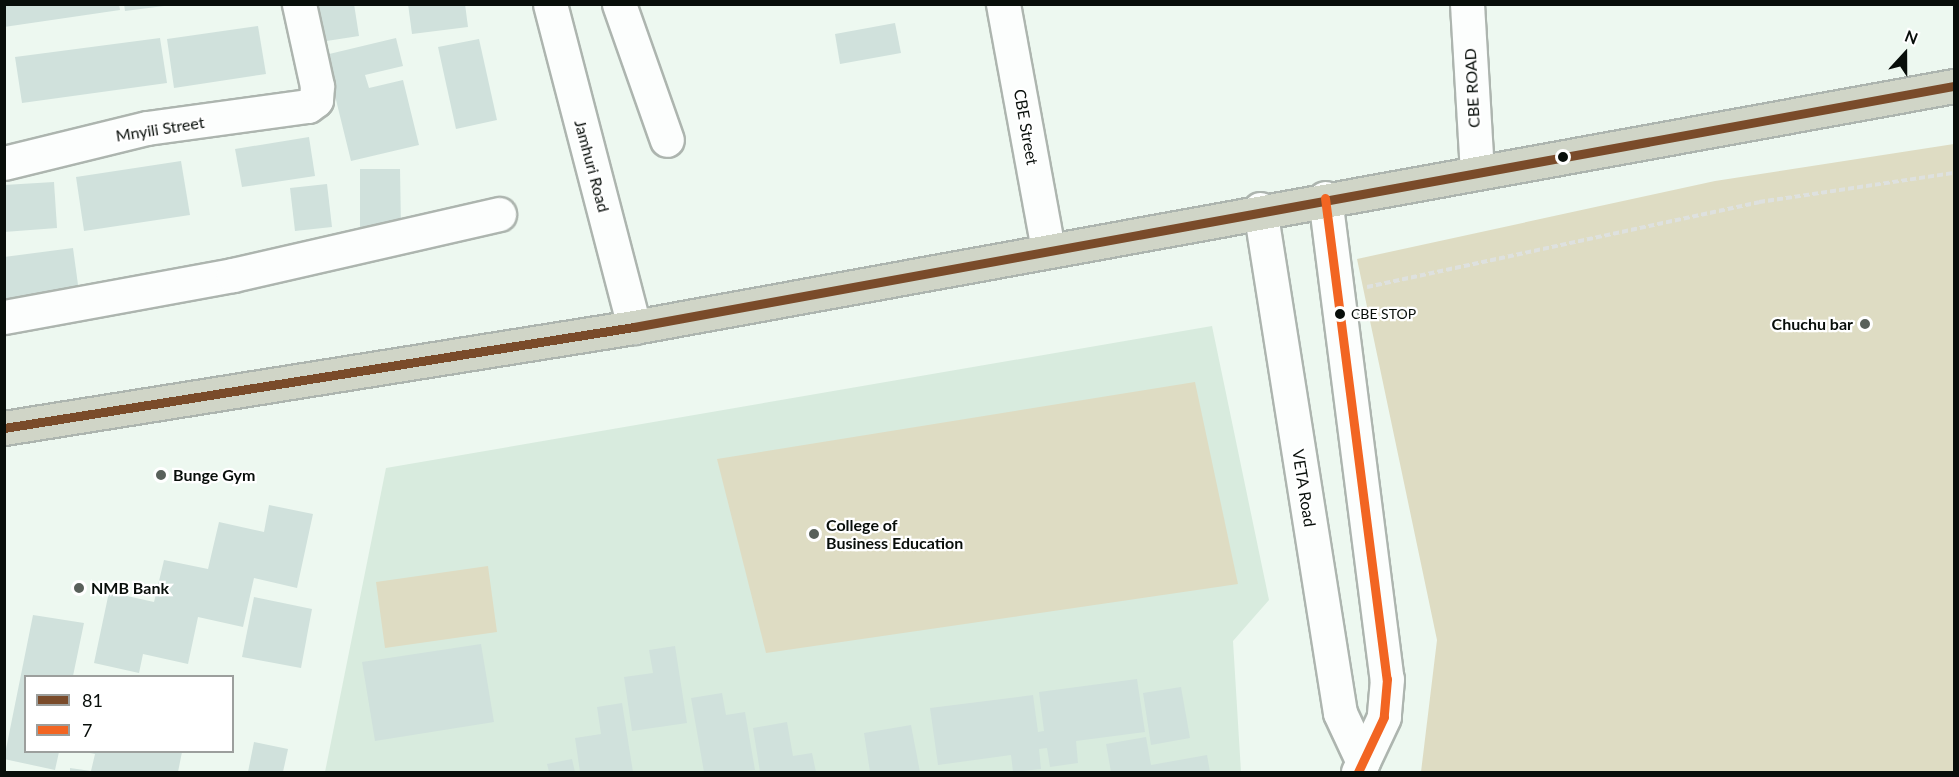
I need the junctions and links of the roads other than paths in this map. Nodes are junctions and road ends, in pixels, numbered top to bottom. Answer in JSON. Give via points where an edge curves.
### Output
{"nodes":[{"id":1,"x":299,"y":4,"type":"edge"},
{"id":2,"x":550,"y":4,"type":"edge"},
{"id":3,"x":619,"y":4,"type":"edge"},
{"id":4,"x":1003,"y":4,"type":"edge"},
{"id":5,"x":1467,"y":4,"type":"edge"},
{"id":6,"x":1954,"y":86,"type":"edge"},
{"id":7,"x":668,"y":140,"type":"dead end"},
{"id":8,"x":4,"y":163,"type":"edge"},
{"id":9,"x":1476,"y":171,"type":"junction"},
{"id":10,"x":1325,"y":198,"type":"junction"},
{"id":11,"x":1260,"y":208,"type":"junction"},
{"id":12,"x":499,"y":214,"type":"dead end"},
{"id":13,"x":1048,"y":249,"type":"junction"},
{"id":14,"x":4,"y":317,"type":"edge"},
{"id":15,"x":634,"y":327,"type":"junction"},
{"id":16,"x":4,"y":428,"type":"edge"},
{"id":17,"x":1361,"y":767,"type":"edge"}],
"edges":[{"from":1,"to":8,"type":"street","name":"Mnyili Street","via":[[316,100],[266,115],[147,128]]},
{"from":2,"to":15,"type":"street","name":"Jamhuri Road"},
{"from":3,"to":7,"type":"street"},
{"from":4,"to":13,"type":"street","name":"CBE Street"},
{"from":5,"to":9,"type":"street","name":"CBE ROAD"},
{"from":6,"to":9,"type":"highway"},
{"from":9,"to":10,"type":"highway"},
{"from":10,"to":11,"type":"highway"},
{"from":10,"to":17,"type":"street","name":"VETA Road","via":[[1387,680],[1384,717]]},
{"from":11,"to":13,"type":"highway"},
{"from":11,"to":17,"type":"street","name":"VETA Road","via":[[1340,713]]},
{"from":12,"to":14,"type":"street","via":[[233,275]]},
{"from":13,"to":15,"type":"highway"},
{"from":15,"to":16,"type":"highway"}]}
